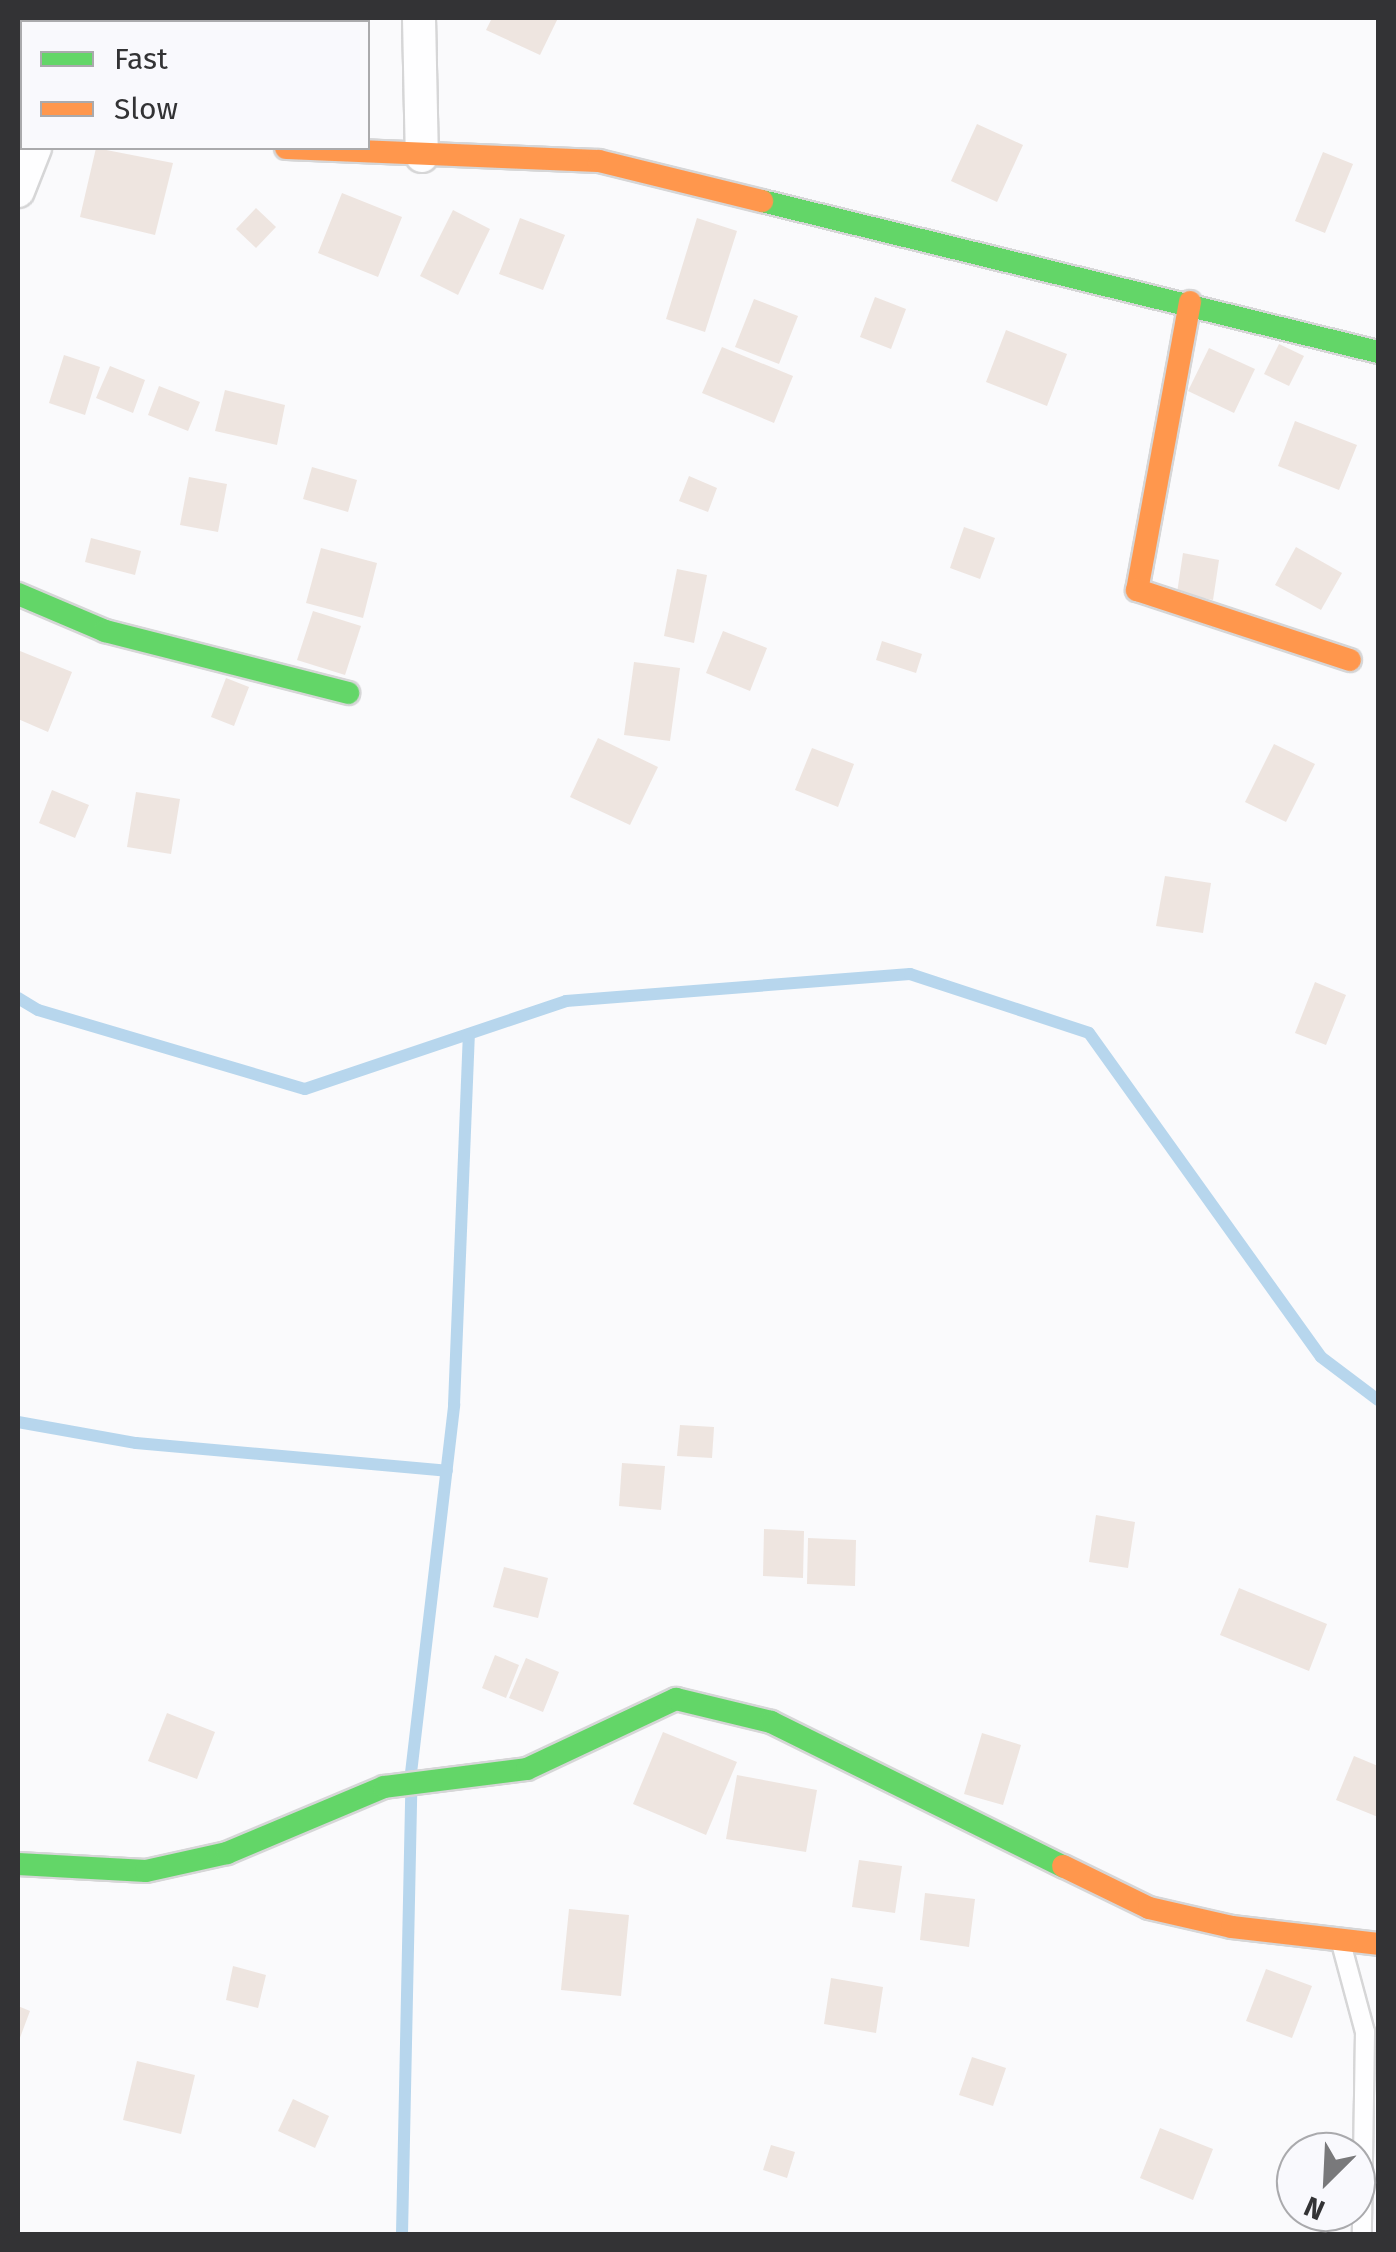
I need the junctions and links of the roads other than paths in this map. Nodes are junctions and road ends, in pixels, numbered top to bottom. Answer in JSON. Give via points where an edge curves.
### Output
{"nodes":[{"id":1,"x":418,"y":18,"type":"edge"},
{"id":2,"x":34,"y":150,"type":"edge"},
{"id":3,"x":320,"y":150,"type":"edge"},
{"id":4,"x":422,"y":156,"type":"junction"},
{"id":5,"x":18,"y":190,"type":"edge"},
{"id":6,"x":1190,"y":302,"type":"junction"},
{"id":7,"x":1378,"y":352,"type":"edge"},
{"id":8,"x":18,"y":594,"type":"edge"},
{"id":9,"x":1350,"y":660,"type":"dead end"},
{"id":10,"x":348,"y":694,"type":"dead end"},
{"id":11,"x":18,"y":1864,"type":"edge"},
{"id":12,"x":1340,"y":1942,"type":"junction"},
{"id":13,"x":1378,"y":1944,"type":"edge"},
{"id":14,"x":1362,"y":2234,"type":"edge"}],
"edges":[{"from":1,"to":4,"type":"street"},
{"from":2,"to":5,"type":"street"},
{"from":3,"to":4,"type":"street"},
{"from":4,"to":6,"type":"street","via":[[600,161]]},
{"from":6,"to":7,"type":"street"},
{"from":6,"to":9,"type":"street","via":[[1138,590]]},
{"from":8,"to":10,"type":"street","via":[[105,631]]},
{"from":11,"to":12,"type":"street","via":[[146,1871],[228,1853],[384,1788],[527,1769],[676,1699],[771,1722],[1149,1908]]},
{"from":12,"to":13,"type":"street"},
{"from":12,"to":14,"type":"lane","via":[[1364,2032]]}]}
